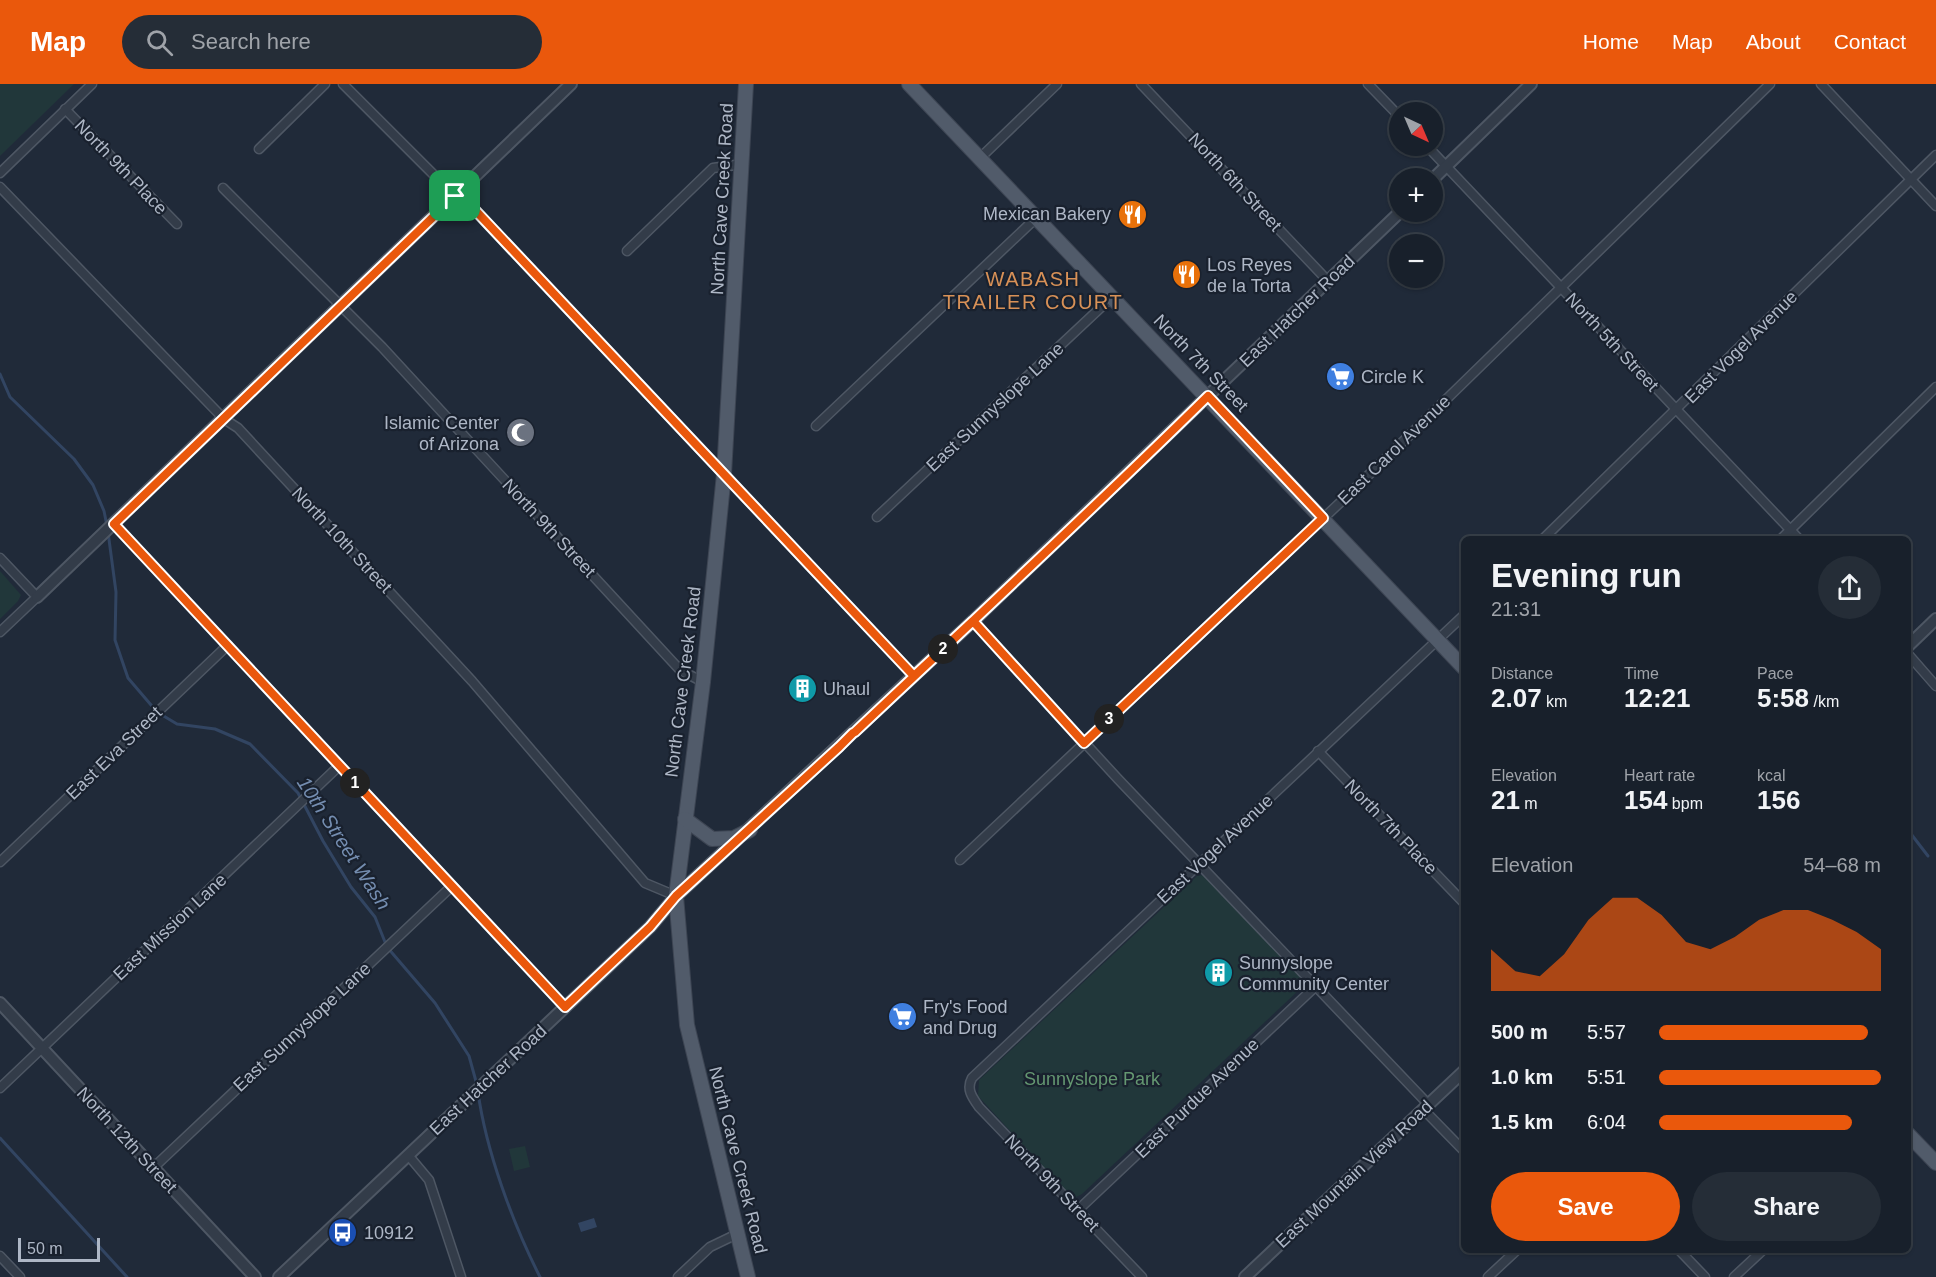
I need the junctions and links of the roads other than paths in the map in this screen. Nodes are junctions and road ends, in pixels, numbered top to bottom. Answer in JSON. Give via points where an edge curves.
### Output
{"nodes":[{"id":1,"x":92,"y":84,"type":"edge"},
{"id":2,"x":325,"y":84,"type":"edge"},
{"id":3,"x":343,"y":84,"type":"edge"},
{"id":4,"x":571,"y":84,"type":"edge"},
{"id":5,"x":746,"y":84,"type":"edge"},
{"id":6,"x":909,"y":84,"type":"edge"},
{"id":7,"x":1057,"y":84,"type":"edge"},
{"id":8,"x":1141,"y":84,"type":"edge"},
{"id":9,"x":1368,"y":84,"type":"edge"},
{"id":10,"x":1532,"y":84,"type":"edge"},
{"id":11,"x":1770,"y":84,"type":"edge"},
{"id":12,"x":1821,"y":84,"type":"edge"},
{"id":13,"x":1389,"y":106,"type":"edge"},
{"id":14,"x":65,"y":109,"type":"junction"},
{"id":15,"x":259,"y":149,"type":"dead end"},
{"id":16,"x":1936,"y":155,"type":"edge"},
{"id":17,"x":1436,"y":156,"type":"edge"},
{"id":18,"x":979,"y":159,"type":"junction"},
{"id":19,"x":743,"y":164,"type":"junction"},
{"id":20,"x":1446,"y":167,"type":"junction"},
{"id":21,"x":1443,"y":170,"type":"edge"},
{"id":22,"x":0,"y":174,"type":"edge"},
{"id":23,"x":1911,"y":180,"type":"junction"},
{"id":24,"x":0,"y":187,"type":"edge"},
{"id":25,"x":223,"y":188,"type":"dead end"},
{"id":26,"x":457,"y":195,"type":"junction"},
{"id":27,"x":1936,"y":206,"type":"edge"},
{"id":28,"x":1036,"y":218,"type":"junction"},
{"id":29,"x":1390,"y":222,"type":"edge"},
{"id":30,"x":177,"y":224,"type":"dead end"},
{"id":31,"x":627,"y":251,"type":"dead end"},
{"id":32,"x":1328,"y":281,"type":"junction"},
{"id":33,"x":1562,"y":288,"type":"junction"},
{"id":34,"x":1112,"y":297,"type":"junction"},
{"id":35,"x":341,"y":307,"type":"junction"},
{"id":36,"x":1936,"y":387,"type":"edge"},
{"id":37,"x":1208,"y":396,"type":"junction"},
{"id":38,"x":1676,"y":411,"type":"junction"},
{"id":39,"x":225,"y":419,"type":"junction"},
{"id":40,"x":816,"y":426,"type":"dead end"},
{"id":41,"x":724,"y":474,"type":"junction"},
{"id":42,"x":878,"y":517,"type":"dead end"},
{"id":43,"x":1323,"y":518,"type":"junction"},
{"id":44,"x":114,"y":524,"type":"junction"},
{"id":45,"x":1790,"y":530,"type":"junction"},
{"id":46,"x":1546,"y":536,"type":"edge"},
{"id":47,"x":1784,"y":536,"type":"edge"},
{"id":48,"x":1796,"y":536,"type":"edge"},
{"id":49,"x":0,"y":558,"type":"edge"},
{"id":50,"x":37,"y":597,"type":"junction"},
{"id":51,"x":1461,"y":618,"type":"edge"},
{"id":52,"x":1936,"y":619,"type":"edge"},
{"id":53,"x":973,"y":621,"type":"junction"},
{"id":54,"x":0,"y":632,"type":"edge"},
{"id":55,"x":1438,"y":641,"type":"junction"},
{"id":56,"x":1911,"y":643,"type":"edge"},
{"id":57,"x":228,"y":645,"type":"junction"},
{"id":58,"x":1911,"y":657,"type":"edge"},
{"id":59,"x":1461,"y":665,"type":"edge"},
{"id":60,"x":914,"y":676,"type":"junction"},
{"id":61,"x":703,"y":682,"type":"junction"},
{"id":62,"x":1936,"y":686,"type":"edge"},
{"id":63,"x":1084,"y":743,"type":"junction"},
{"id":64,"x":1318,"y":751,"type":"junction"},
{"id":65,"x":339,"y":766,"type":"junction"},
{"id":66,"x":685,"y":819,"type":"junction"},
{"id":67,"x":750,"y":830,"type":"junction"},
{"id":68,"x":960,"y":860,"type":"dead end"},
{"id":69,"x":0,"y":862,"type":"edge"},
{"id":70,"x":1200,"y":863,"type":"junction"},
{"id":71,"x":452,"y":886,"type":"junction"},
{"id":72,"x":676,"y":896,"type":"junction"},
{"id":73,"x":1461,"y":900,"type":"edge"},
{"id":74,"x":1317,"y":985,"type":"junction"},
{"id":75,"x":0,"y":1003,"type":"edge"},
{"id":76,"x":565,"y":1007,"type":"junction"},
{"id":77,"x":42,"y":1048,"type":"junction"},
{"id":78,"x":1461,"y":1074,"type":"edge"},
{"id":79,"x":968,"y":1084,"type":"joint"},
{"id":80,"x":0,"y":1088,"type":"edge"},
{"id":81,"x":1426,"y":1107,"type":"junction"},
{"id":82,"x":1911,"y":1137,"type":"edge"},
{"id":83,"x":1461,"y":1148,"type":"edge"},
{"id":84,"x":408,"y":1155,"type":"junction"},
{"id":85,"x":1936,"y":1163,"type":"edge"},
{"id":86,"x":152,"y":1169,"type":"junction"},
{"id":87,"x":1078,"y":1210,"type":"junction"},
{"id":88,"x":737,"y":1234,"type":"junction"},
{"id":89,"x":1514,"y":1253,"type":"edge"},
{"id":90,"x":1682,"y":1253,"type":"edge"},
{"id":91,"x":1760,"y":1253,"type":"edge"},
{"id":92,"x":0,"y":1256,"type":"edge"},
{"id":93,"x":20,"y":1277,"type":"edge"},
{"id":94,"x":255,"y":1277,"type":"edge"},
{"id":95,"x":279,"y":1277,"type":"edge"},
{"id":96,"x":461,"y":1277,"type":"edge"},
{"id":97,"x":678,"y":1277,"type":"edge"},
{"id":98,"x":748,"y":1277,"type":"edge"},
{"id":99,"x":1142,"y":1277,"type":"edge"},
{"id":100,"x":1245,"y":1277,"type":"edge"},
{"id":101,"x":1488,"y":1277,"type":"edge"},
{"id":102,"x":1705,"y":1277,"type":"edge"},
{"id":103,"x":1734,"y":1277,"type":"edge"}],
"edges":[{"from":1,"to":14,"type":"street"},
{"from":2,"to":15,"type":"street"},
{"from":3,"to":26,"type":"street"},
{"from":4,"to":26,"type":"street"},
{"from":5,"to":19,"type":"main road","name":"North Cave Creek Road"},
{"from":6,"to":18,"type":"main road","name":"North 7th Street"},
{"from":7,"to":18,"type":"street"},
{"from":8,"to":32,"type":"street","name":"North 6th Street"},
{"from":9,"to":13,"type":"street"},
{"from":10,"to":20,"type":"street"},
{"from":11,"to":33,"type":"street","name":"East Carol Avenue"},
{"from":12,"to":23,"type":"street"},
{"from":14,"to":22,"type":"street"},
{"from":14,"to":30,"type":"street","name":"North 9th Place"},
{"from":16,"to":23,"type":"street","name":"East Vogel Avenue"},
{"from":17,"to":20,"type":"street","name":"North 5th Street"},
{"from":18,"to":28,"type":"main road","name":"North 7th Street"},
{"from":19,"to":31,"type":"street","via":[[713,168]]},
{"from":19,"to":41,"type":"main road","name":"North Cave Creek Road"},
{"from":20,"to":21,"type":"street"},
{"from":20,"to":33,"type":"street","name":"North 5th Street"},
{"from":23,"to":27,"type":"street"},
{"from":23,"to":38,"type":"street","name":"East Vogel Avenue"},
{"from":24,"to":39,"type":"street","name":"North 10th Street"},
{"from":25,"to":35,"type":"street","name":"North 9th Street"},
{"from":26,"to":35,"type":"street"},
{"from":26,"to":41,"type":"street"},
{"from":28,"to":34,"type":"main road","name":"North 7th Street"},
{"from":28,"to":40,"type":"street"},
{"from":29,"to":32,"type":"street","name":"East Hatcher Road"},
{"from":32,"to":37,"type":"street","name":"East Hatcher Road"},
{"from":33,"to":38,"type":"street","name":"North 5th Street"},
{"from":33,"to":43,"type":"street","name":"East Carol Avenue"},
{"from":34,"to":37,"type":"main road","name":"North 7th Street"},
{"from":34,"to":42,"type":"street","name":"East Sunnyslope Lane"},
{"from":35,"to":39,"type":"street"},
{"from":35,"to":61,"type":"street","name":"North 9th Street","via":[[680,670]]},
{"from":36,"to":45,"type":"street"},
{"from":37,"to":43,"type":"main road","name":"North 7th Street"},
{"from":37,"to":53,"type":"street","name":"East Hatcher Road"},
{"from":38,"to":45,"type":"street","name":"North 5th Street"},
{"from":38,"to":46,"type":"street","name":"East Vogel Avenue"},
{"from":39,"to":44,"type":"street"},
{"from":39,"to":72,"type":"street","name":"North 10th Street","via":[[238,428],[472,681],[645,883]]},
{"from":41,"to":60,"type":"street"},
{"from":41,"to":61,"type":"main road","name":"North Cave Creek Road"},
{"from":43,"to":55,"type":"main road","name":"North 7th Street"},
{"from":43,"to":63,"type":"street","name":"East Carol Avenue"},
{"from":44,"to":50,"type":"street"},
{"from":44,"to":57,"type":"street"},
{"from":45,"to":47,"type":"street"},
{"from":45,"to":48,"type":"street","name":"North 5th Street"},
{"from":49,"to":50,"type":"street"},
{"from":50,"to":54,"type":"street"},
{"from":51,"to":55,"type":"street","name":"East Vogel Avenue"},
{"from":52,"to":56,"type":"street"},
{"from":53,"to":60,"type":"street","name":"East Hatcher Road"},
{"from":53,"to":63,"type":"street"},
{"from":55,"to":59,"type":"main road","name":"North 7th Street"},
{"from":55,"to":64,"type":"street","name":"East Vogel Avenue"},
{"from":57,"to":65,"type":"street"},
{"from":57,"to":69,"type":"street","name":"East Eva Street"},
{"from":58,"to":62,"type":"street"},
{"from":60,"to":67,"type":"street","name":"East Hatcher Road"},
{"from":61,"to":66,"type":"main road","name":"North Cave Creek Road"},
{"from":63,"to":68,"type":"street","name":"East Carol Avenue"},
{"from":63,"to":70,"type":"street"},
{"from":64,"to":70,"type":"street","name":"East Vogel Avenue"},
{"from":64,"to":73,"type":"street","name":"North 7th Place"},
{"from":65,"to":71,"type":"street"},
{"from":65,"to":77,"type":"street","name":"East Mission Lane"},
{"from":66,"to":67,"type":"main road","via":[[712,839],[734,838]]},
{"from":66,"to":72,"type":"main road","name":"North Cave Creek Road"},
{"from":67,"to":72,"type":"street","name":"East Hatcher Road"},
{"from":70,"to":74,"type":"street"},
{"from":70,"to":79,"type":"street","name":"East Vogel Avenue"},
{"from":71,"to":76,"type":"street"},
{"from":71,"to":86,"type":"street","name":"East Sunnyslope Lane"},
{"from":72,"to":76,"type":"street","name":"East Hatcher Road","via":[[650,927]]},
{"from":72,"to":88,"type":"main road","name":"North Cave Creek Road","via":[[687,1025]]},
{"from":74,"to":81,"type":"street"},
{"from":74,"to":87,"type":"street","name":"East Purdue Avenue"},
{"from":75,"to":77,"type":"street","name":"North 12th Street"},
{"from":76,"to":84,"type":"street","name":"East Hatcher Road"},
{"from":77,"to":80,"type":"street","name":"East Mission Lane"},
{"from":77,"to":86,"type":"street","name":"North 12th Street"},
{"from":78,"to":81,"type":"street","name":"East Mountain View Road"},
{"from":79,"to":87,"type":"street","name":"North 9th Street","via":[[979,1107]]},
{"from":81,"to":83,"type":"street"},
{"from":81,"to":100,"type":"street","name":"East Mountain View Road"},
{"from":82,"to":85,"type":"main road"},
{"from":84,"to":95,"type":"street","name":"East Hatcher Road"},
{"from":84,"to":96,"type":"street","via":[[429,1180]]},
{"from":86,"to":94,"type":"street","name":"North 12th Street"},
{"from":87,"to":99,"type":"street","name":"North 9th Street"},
{"from":88,"to":97,"type":"street","via":[[710,1247]]},
{"from":88,"to":98,"type":"main road","name":"North Cave Creek Road"},
{"from":89,"to":101,"type":"street"},
{"from":90,"to":102,"type":"street"},
{"from":91,"to":103,"type":"street"},
{"from":92,"to":93,"type":"street"}]}
